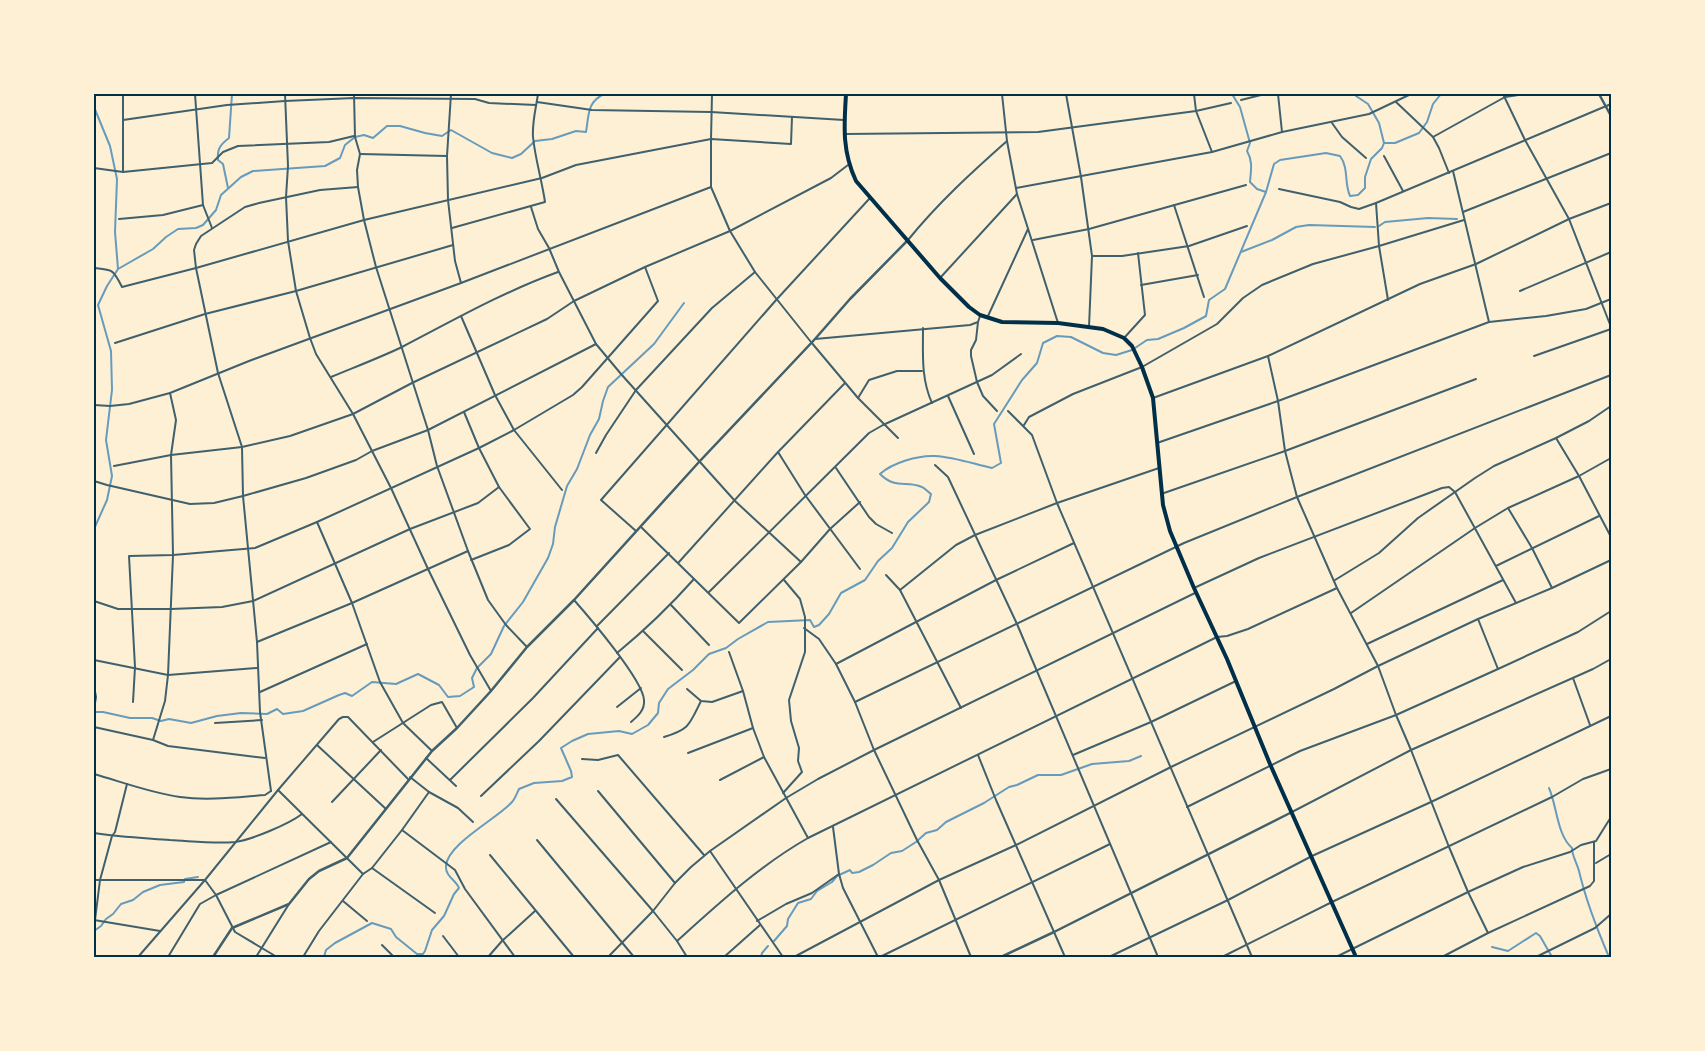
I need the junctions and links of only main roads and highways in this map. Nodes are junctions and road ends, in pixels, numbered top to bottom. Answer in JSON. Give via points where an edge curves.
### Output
{"nodes":[{"id":1,"x":846,"y":94,"type":"edge"},
{"id":2,"x":1356,"y":957,"type":"edge"}],
"edges":[{"from":1,"to":2,"type":"highway","via":[[844,134],[848,165],[856,182],[969,307],[980,315],[1002,322],[1058,323],[1102,329],[1124,338],[1132,346],[1153,398],[1161,494],[1167,523]]}]}
